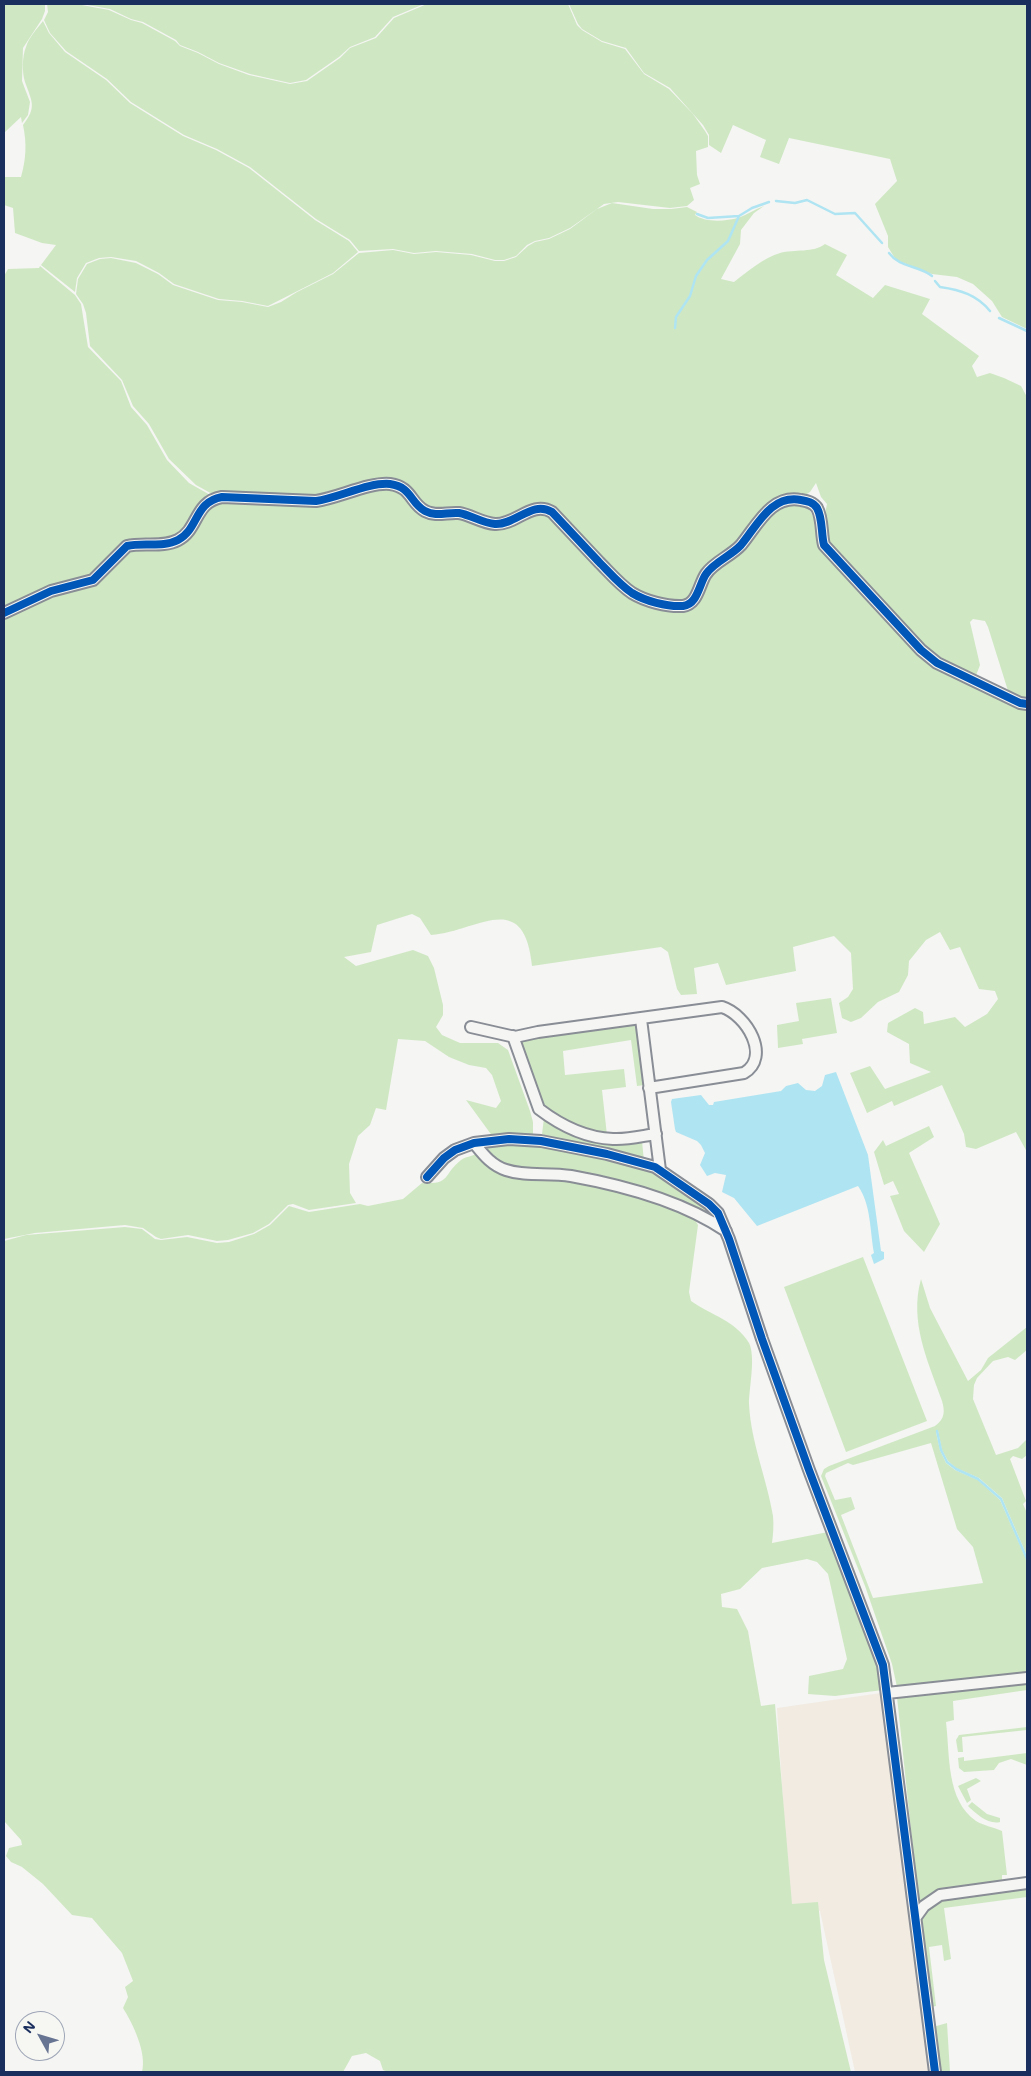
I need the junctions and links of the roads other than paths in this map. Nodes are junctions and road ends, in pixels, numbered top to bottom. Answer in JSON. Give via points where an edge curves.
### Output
{"nodes":[{"id":1,"x":4,"y":612,"type":"edge"},
{"id":2,"x":1027,"y":704,"type":"edge"},
{"id":3,"x":641,"y":1019,"type":"junction"},
{"id":4,"x":471,"y":1027,"type":"dead end"},
{"id":5,"x":513,"y":1036,"type":"junction"},
{"id":6,"x":649,"y":1088,"type":"junction"},
{"id":7,"x":656,"y":1134,"type":"junction"},
{"id":8,"x":474,"y":1143,"type":"junction"},
{"id":9,"x":660,"y":1170,"type":"junction"},
{"id":10,"x":427,"y":1177,"type":"dead end"},
{"id":11,"x":726,"y":1231,"type":"junction"},
{"id":12,"x":1027,"y":1678,"type":"edge"},
{"id":13,"x":887,"y":1692,"type":"junction"},
{"id":14,"x":1027,"y":1883,"type":"edge"},
{"id":15,"x":916,"y":1917,"type":"junction"},
{"id":16,"x":935,"y":2072,"type":"edge"}],
"edges":[{"from":1,"to":2,"type":"street","via":[[51,591],[93,580],[127,546],[178,540],[212,500],[222,497],[316,501],[379,484],[401,487],[420,507],[435,515],[457,513],[494,524],[511,521],[530,510],[545,508],[630,591],[648,600],[682,606],[694,600],[707,572],[736,550],[762,516],[786,500],[797,499],[816,507],[824,545],[921,650],[944,668]]},
{"from":3,"to":5,"type":"street"},
{"from":3,"to":6,"type":"street"},
{"from":3,"to":6,"type":"street","via":[[722,1007],[748,1027],[755,1049],[753,1063],[744,1073]]},
{"from":4,"to":5,"type":"street"},
{"from":5,"to":7,"type":"street","via":[[539,1109],[549,1117],[566,1127],[595,1136],[614,1139]]},
{"from":6,"to":7,"type":"street"},
{"from":7,"to":9,"type":"street"},
{"from":8,"to":9,"type":"street","via":[[541,1141],[639,1162]]},
{"from":8,"to":10,"type":"street","via":[[455,1150]]},
{"from":8,"to":11,"type":"street","via":[[490,1162],[508,1171],[570,1176],[650,1196],[675,1204]]},
{"from":9,"to":11,"type":"street","via":[[709,1204],[718,1213]]},
{"from":11,"to":13,"type":"street","via":[[769,1358],[883,1664]]},
{"from":12,"to":13,"type":"street"},
{"from":13,"to":15,"type":"street"},
{"from":14,"to":15,"type":"street","via":[[940,1895],[924,1906]]},
{"from":15,"to":16,"type":"street"}]}
